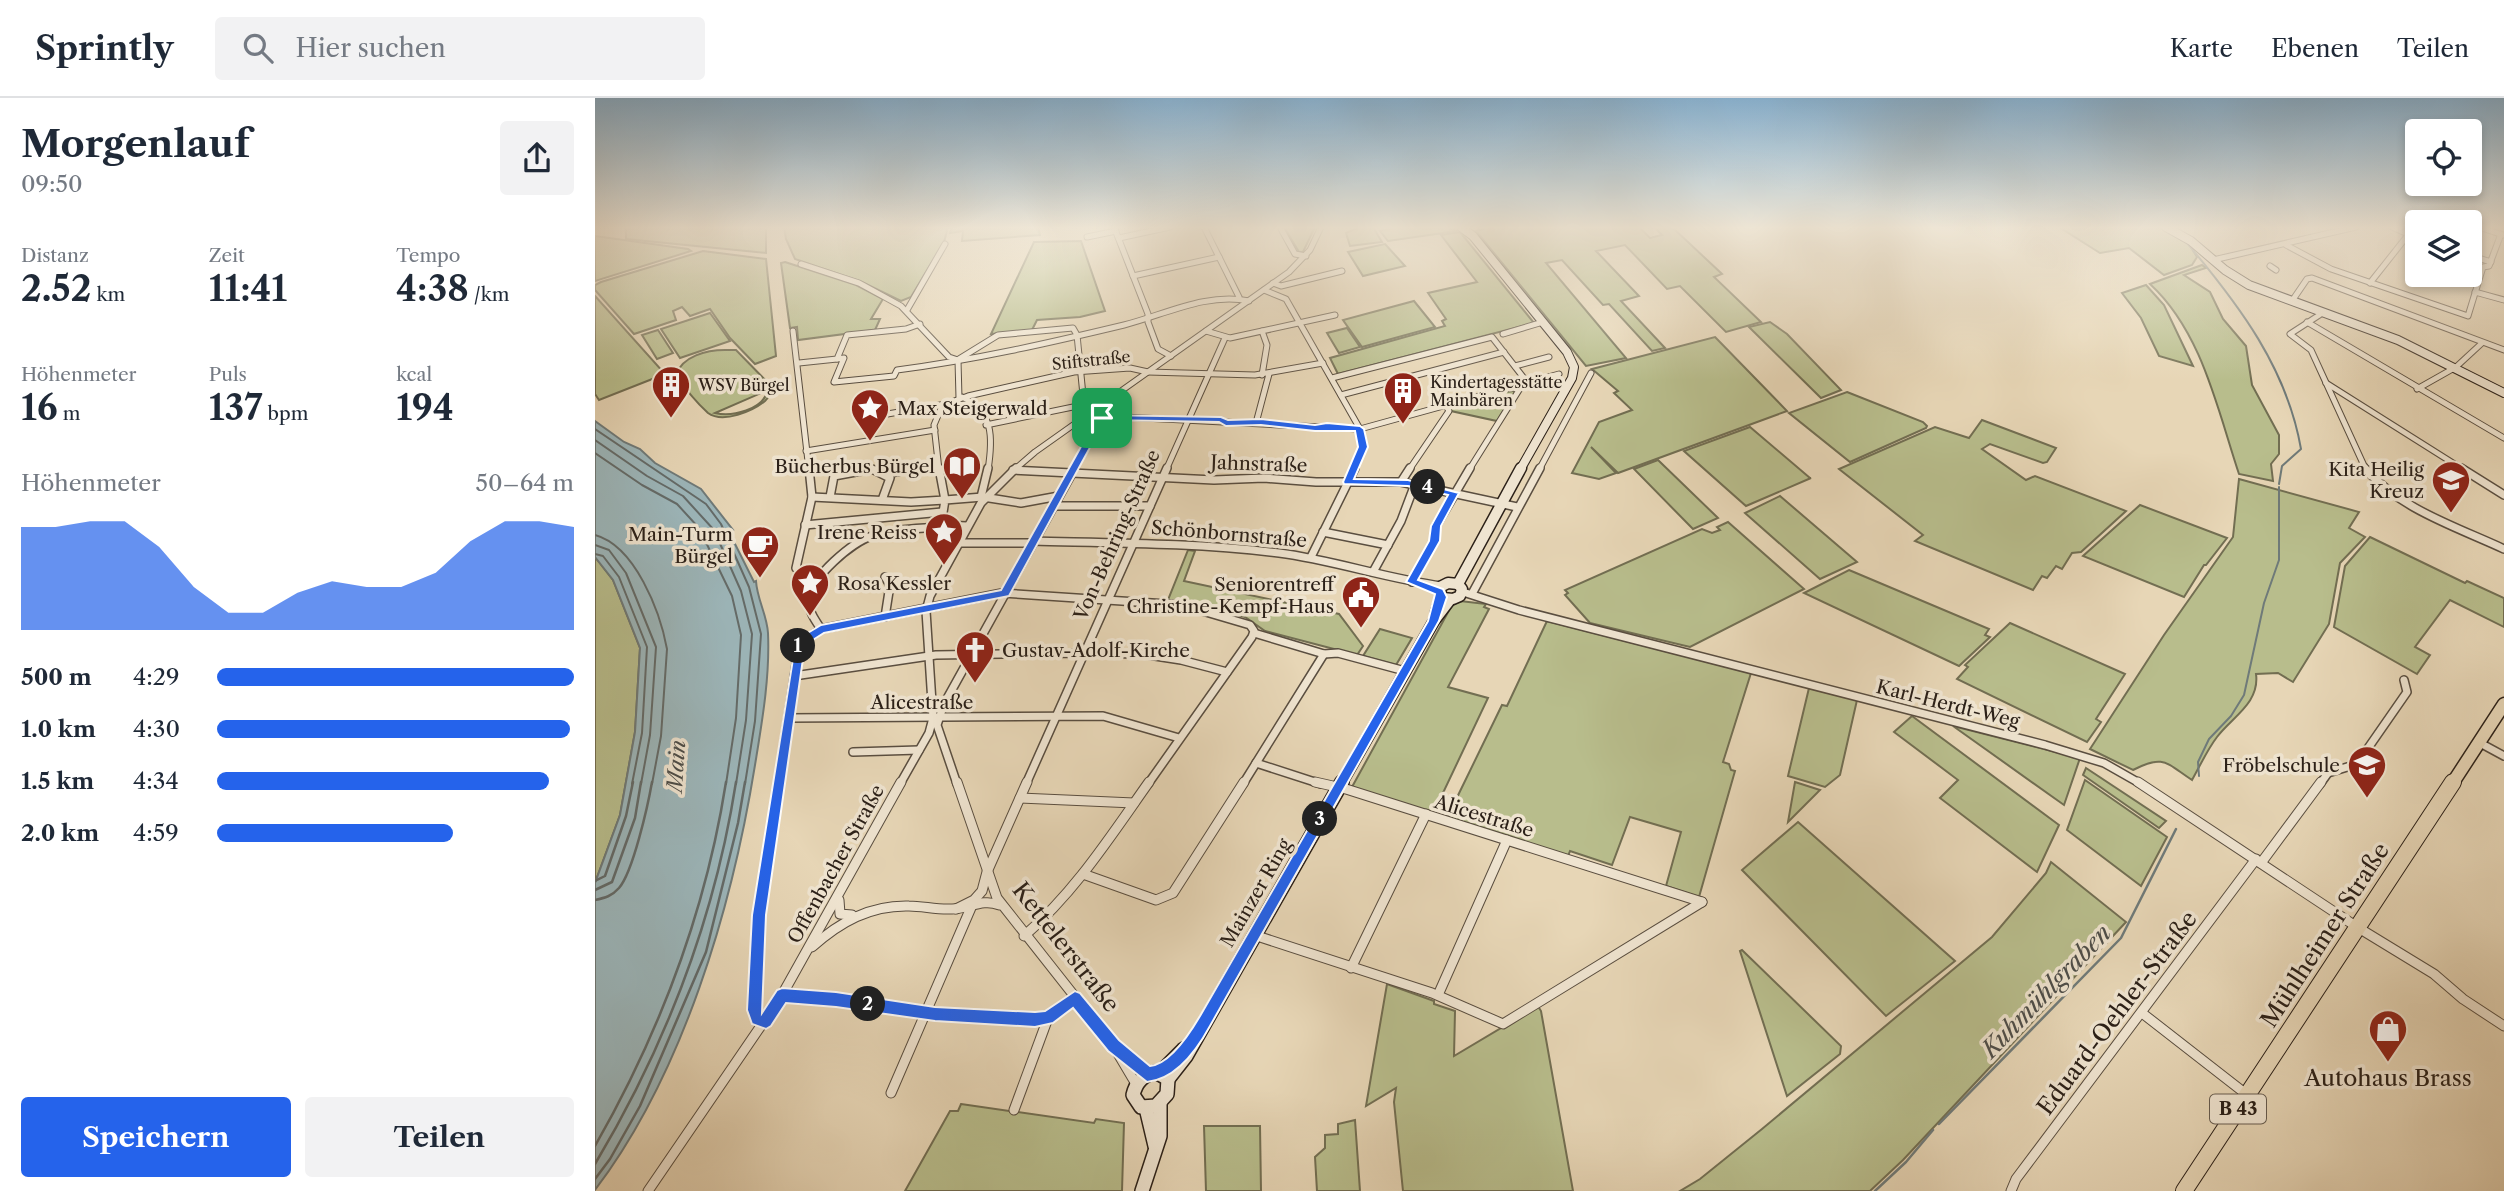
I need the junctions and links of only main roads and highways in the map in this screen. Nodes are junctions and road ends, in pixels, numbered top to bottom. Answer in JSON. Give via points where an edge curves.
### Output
{"nodes":[{"id":1,"x":2504,"y":704,"type":"edge"},
{"id":2,"x":2185,"y":1191,"type":"edge"}],
"edges":[{"from":1,"to":2,"type":"main road","name":"Mühlheimer Straße","number":"B 43"}]}
